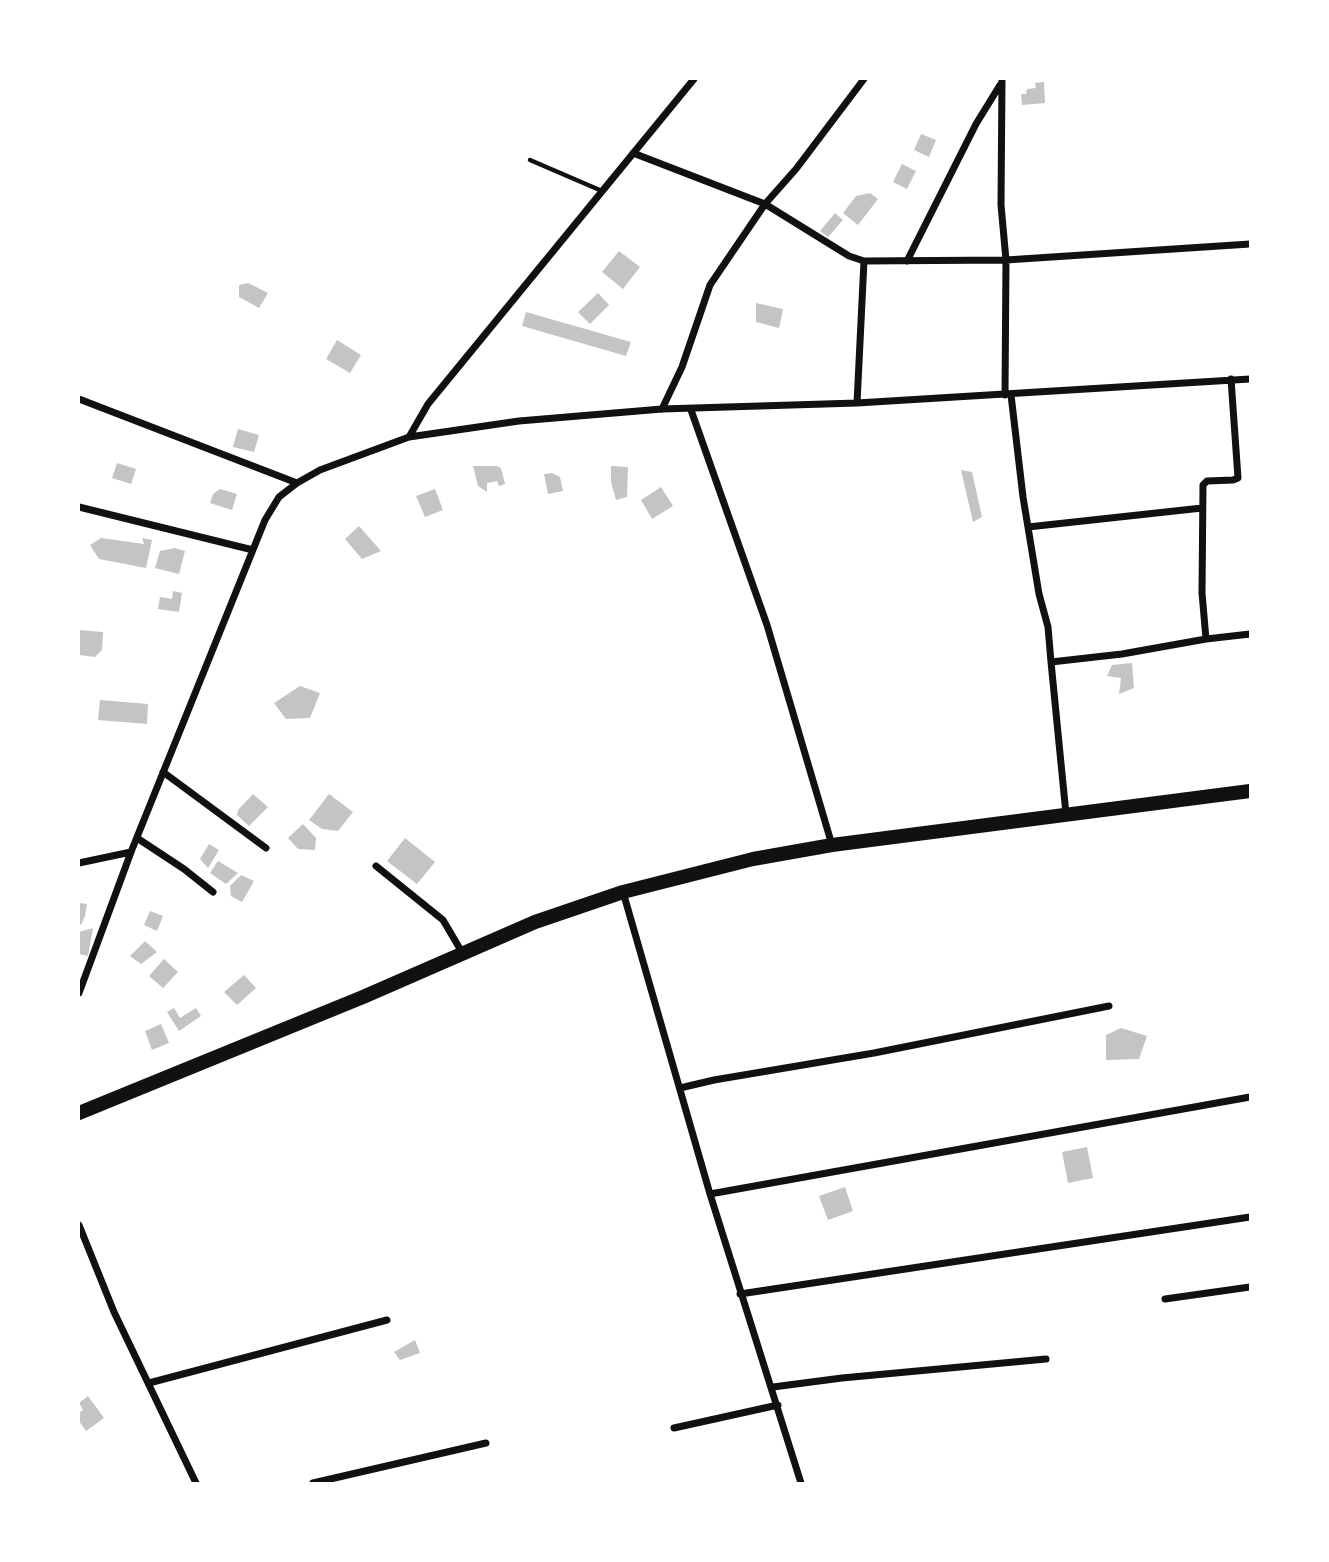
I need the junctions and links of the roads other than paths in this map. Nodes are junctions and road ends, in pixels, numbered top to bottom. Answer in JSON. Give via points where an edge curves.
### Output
{"nodes":[{"id":1,"x":694,"y":79,"type":"edge"},
{"id":2,"x":864,"y":79,"type":"edge"},
{"id":3,"x":1002,"y":81,"type":"edge"},
{"id":4,"x":633,"y":153,"type":"junction"},
{"id":5,"x":530,"y":160,"type":"dead end"},
{"id":6,"x":602,"y":191,"type":"junction"},
{"id":7,"x":765,"y":204,"type":"junction"},
{"id":8,"x":1250,"y":244,"type":"edge"},
{"id":9,"x":1006,"y":260,"type":"junction"},
{"id":10,"x":864,"y":261,"type":"junction"},
{"id":11,"x":907,"y":261,"type":"junction"},
{"id":12,"x":1231,"y":379,"type":"junction"},
{"id":13,"x":1250,"y":379,"type":"edge"},
{"id":14,"x":1008,"y":395,"type":"junction"},
{"id":15,"x":79,"y":399,"type":"edge"},
{"id":16,"x":857,"y":403,"type":"junction"},
{"id":17,"x":662,"y":409,"type":"junction"},
{"id":18,"x":691,"y":410,"type":"junction"},
{"id":19,"x":409,"y":437,"type":"junction"},
{"id":20,"x":297,"y":482,"type":"junction"},
{"id":21,"x":79,"y":507,"type":"edge"},
{"id":22,"x":1202,"y":508,"type":"junction"},
{"id":23,"x":1028,"y":527,"type":"junction"},
{"id":24,"x":253,"y":550,"type":"junction"},
{"id":25,"x":1250,"y":634,"type":"edge"},
{"id":26,"x":1206,"y":639,"type":"junction"},
{"id":27,"x":1051,"y":662,"type":"junction"},
{"id":28,"x":163,"y":772,"type":"junction"},
{"id":29,"x":1250,"y":792,"type":"edge"},
{"id":30,"x":1066,"y":814,"type":"junction"},
{"id":31,"x":137,"y":838,"type":"junction"},
{"id":32,"x":832,"y":845,"type":"junction"},
{"id":33,"x":266,"y":848,"type":"dead end"},
{"id":34,"x":131,"y":852,"type":"junction"},
{"id":35,"x":79,"y":863,"type":"edge"},
{"id":36,"x":376,"y":866,"type":"dead end"},
{"id":37,"x":623,"y":891,"type":"junction"},
{"id":38,"x":213,"y":892,"type":"dead end"},
{"id":39,"x":463,"y":954,"type":"junction"},
{"id":40,"x":79,"y":993,"type":"edge"},
{"id":41,"x":1109,"y":1006,"type":"dead end"},
{"id":42,"x":680,"y":1088,"type":"junction"},
{"id":43,"x":1250,"y":1097,"type":"edge"},
{"id":44,"x":79,"y":1113,"type":"edge"},
{"id":45,"x":710,"y":1195,"type":"junction"},
{"id":46,"x":1250,"y":1217,"type":"edge"},
{"id":47,"x":79,"y":1225,"type":"edge"},
{"id":48,"x":1250,"y":1287,"type":"edge"},
{"id":49,"x":740,"y":1294,"type":"junction"},
{"id":50,"x":1166,"y":1299,"type":"dead end"},
{"id":51,"x":387,"y":1320,"type":"dead end"},
{"id":52,"x":1046,"y":1359,"type":"dead end"},
{"id":53,"x":149,"y":1382,"type":"junction"},
{"id":54,"x":773,"y":1387,"type":"junction"},
{"id":55,"x":778,"y":1405,"type":"junction"},
{"id":56,"x":674,"y":1428,"type":"dead end"},
{"id":57,"x":486,"y":1443,"type":"dead end"},
{"id":58,"x":196,"y":1483,"type":"edge"},
{"id":59,"x":313,"y":1483,"type":"edge"},
{"id":60,"x":801,"y":1483,"type":"edge"}],
"edges":[{"from":1,"to":4,"type":"street"},
{"from":2,"to":7,"type":"street"},
{"from":3,"to":9,"type":"street","via":[[1001,205]]},
{"from":3,"to":11,"type":"street"},
{"from":4,"to":6,"type":"street"},
{"from":4,"to":7,"type":"street"},
{"from":5,"to":6,"type":"lane"},
{"from":6,"to":19,"type":"street","via":[[428,404]]},
{"from":7,"to":10,"type":"street"},
{"from":7,"to":17,"type":"street","via":[[710,285]]},
{"from":8,"to":9,"type":"street"},
{"from":9,"to":11,"type":"street"},
{"from":9,"to":14,"type":"street"},
{"from":10,"to":11,"type":"street"},
{"from":10,"to":16,"type":"street"},
{"from":12,"to":13,"type":"street"},
{"from":12,"to":14,"type":"street"},
{"from":12,"to":22,"type":"street","via":[[1238,478],[1205,483]]},
{"from":14,"to":16,"type":"street"},
{"from":14,"to":23,"type":"street"},
{"from":15,"to":20,"type":"street"},
{"from":16,"to":18,"type":"street"},
{"from":17,"to":18,"type":"street"},
{"from":17,"to":19,"type":"street","via":[[519,421]]},
{"from":18,"to":32,"type":"street","via":[[767,625]]},
{"from":19,"to":20,"type":"street"},
{"from":20,"to":24,"type":"street","via":[[279,497]]},
{"from":21,"to":24,"type":"street"},
{"from":22,"to":23,"type":"street"},
{"from":22,"to":26,"type":"street"},
{"from":23,"to":27,"type":"street"},
{"from":24,"to":28,"type":"street"},
{"from":25,"to":26,"type":"street"},
{"from":26,"to":27,"type":"street"},
{"from":27,"to":30,"type":"street"},
{"from":28,"to":31,"type":"street"},
{"from":28,"to":33,"type":"street"},
{"from":29,"to":30,"type":"highway"},
{"from":30,"to":32,"type":"highway"},
{"from":31,"to":34,"type":"street"},
{"from":31,"to":38,"type":"street"},
{"from":32,"to":37,"type":"highway","via":[[752,859]]},
{"from":34,"to":35,"type":"street"},
{"from":34,"to":40,"type":"street"},
{"from":36,"to":39,"type":"street","via":[[443,920]]},
{"from":37,"to":39,"type":"highway"},
{"from":37,"to":42,"type":"street"},
{"from":39,"to":44,"type":"highway"},
{"from":41,"to":42,"type":"street"},
{"from":42,"to":45,"type":"street"},
{"from":43,"to":45,"type":"street"},
{"from":45,"to":49,"type":"street"},
{"from":46,"to":49,"type":"street"},
{"from":47,"to":53,"type":"street"},
{"from":48,"to":50,"type":"street"},
{"from":49,"to":54,"type":"street"},
{"from":51,"to":53,"type":"street"},
{"from":52,"to":54,"type":"street"},
{"from":53,"to":58,"type":"street"},
{"from":54,"to":55,"type":"street"},
{"from":55,"to":56,"type":"street"},
{"from":55,"to":60,"type":"street"},
{"from":57,"to":59,"type":"street"}]}
